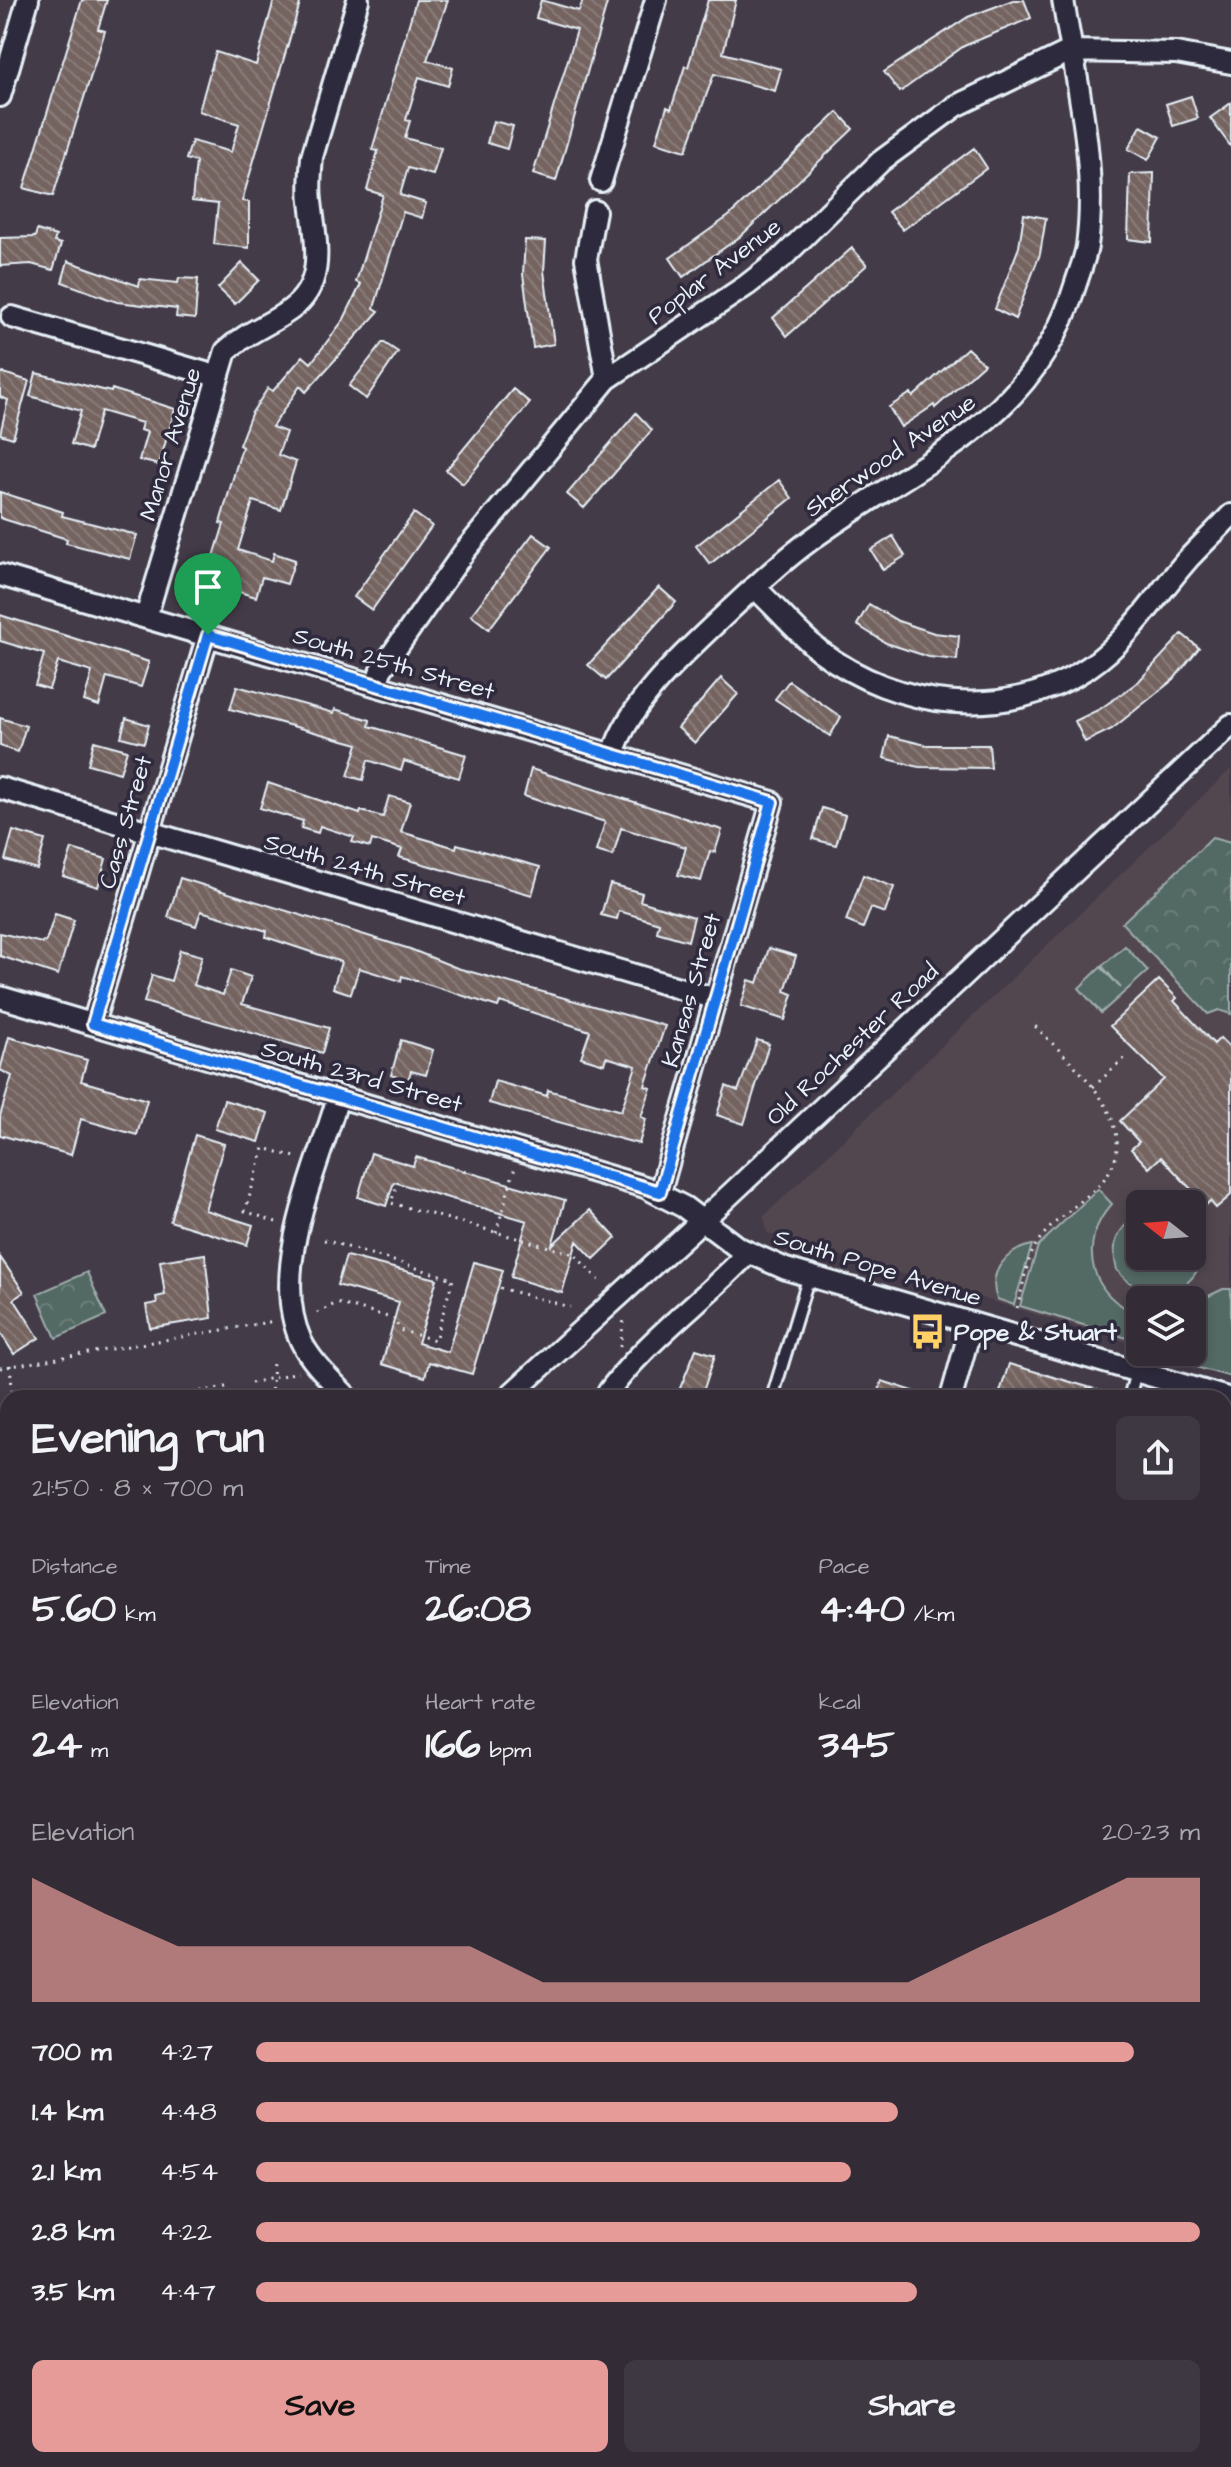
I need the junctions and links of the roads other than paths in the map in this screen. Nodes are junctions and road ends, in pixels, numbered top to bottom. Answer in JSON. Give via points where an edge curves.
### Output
{"nodes":[{"id":1,"x":28,"y":0,"type":"edge"},
{"id":2,"x":358,"y":0,"type":"edge"},
{"id":3,"x":656,"y":0,"type":"edge"},
{"id":4,"x":1063,"y":0,"type":"edge"},
{"id":5,"x":1070,"y":51,"type":"junction"},
{"id":6,"x":1231,"y":63,"type":"edge"},
{"id":7,"x":0,"y":96,"type":"edge"},
{"id":8,"x":601,"y":181,"type":"dead end"},
{"id":9,"x":595,"y":211,"type":"dead end"},
{"id":10,"x":12,"y":317,"type":"dead end"},
{"id":11,"x":216,"y":376,"type":"junction"},
{"id":12,"x":607,"y":379,"type":"junction"},
{"id":13,"x":1228,"y":525,"type":"edge"},
{"id":14,"x":0,"y":575,"type":"edge"},
{"id":15,"x":754,"y":587,"type":"junction"},
{"id":16,"x":146,"y":617,"type":"junction"},
{"id":17,"x":208,"y":635,"type":"junction"},
{"id":18,"x":376,"y":685,"type":"junction"},
{"id":19,"x":1231,"y":725,"type":"edge"},
{"id":20,"x":613,"y":754,"type":"junction"},
{"id":21,"x":0,"y":788,"type":"edge"},
{"id":22,"x":772,"y":802,"type":"joint"},
{"id":23,"x":149,"y":831,"type":"junction"},
{"id":24,"x":0,"y":997,"type":"edge"},
{"id":25,"x":716,"y":999,"type":"junction"},
{"id":26,"x":93,"y":1024,"type":"junction"},
{"id":27,"x":338,"y":1097,"type":"junction"},
{"id":28,"x":660,"y":1192,"type":"junction"},
{"id":29,"x":701,"y":1221,"type":"junction"},
{"id":30,"x":748,"y":1253,"type":"junction"},
{"id":31,"x":809,"y":1276,"type":"junction"},
{"id":32,"x":972,"y":1323,"type":"junction"},
{"id":33,"x":1136,"y":1372,"type":"junction"},
{"id":34,"x":341,"y":1390,"type":"edge"},
{"id":35,"x":516,"y":1390,"type":"edge"},
{"id":36,"x":610,"y":1390,"type":"edge"},
{"id":37,"x":774,"y":1390,"type":"edge"},
{"id":38,"x":953,"y":1390,"type":"edge"},
{"id":39,"x":1131,"y":1390,"type":"edge"},
{"id":40,"x":1199,"y":1390,"type":"edge"}],
"edges":[{"from":1,"to":7,"type":"street"},
{"from":2,"to":11,"type":"street","name":"Manor Avenue","via":[[312,157],[316,275],[292,309],[226,351]]},
{"from":3,"to":8,"type":"street"},
{"from":4,"to":5,"type":"street","name":"Sherwood Avenue"},
{"from":5,"to":6,"type":"street","name":"Poplar Avenue","via":[[1176,53]]},
{"from":5,"to":12,"type":"street","name":"Poplar Avenue","via":[[956,106],[881,161],[783,257]]},
{"from":5,"to":15,"type":"street","name":"Sherwood Avenue","via":[[1089,163],[1089,205],[1086,248],[1055,335],[997,414],[811,540]]},
{"from":9,"to":12,"type":"street","via":[[586,259]]},
{"from":10,"to":11,"type":"street"},
{"from":11,"to":16,"type":"street","name":"Manor Avenue"},
{"from":12,"to":18,"type":"street","name":"Poplar Avenue","via":[[464,552],[381,670]]},
{"from":13,"to":15,"type":"street","via":[[1188,559],[1132,628],[1089,666],[1008,698],[961,703],[888,690],[817,649]]},
{"from":14,"to":16,"type":"street","name":"South 25th Street"},
{"from":15,"to":20,"type":"street","name":"Sherwood Avenue","via":[[656,687],[619,733]]},
{"from":16,"to":17,"type":"street","name":"South 25th Street"},
{"from":17,"to":18,"type":"street","name":"South 25th Street"},
{"from":17,"to":23,"type":"street","name":"Cass Street"},
{"from":18,"to":20,"type":"street","name":"South 25th Street"},
{"from":19,"to":29,"type":"street","name":"Old Rochester Road"},
{"from":20,"to":22,"type":"street","name":"South 25th Street"},
{"from":21,"to":23,"type":"street","name":"South 24th Street"},
{"from":22,"to":25,"type":"street","name":"Kansas Street"},
{"from":23,"to":25,"type":"street","name":"South 24th Street"},
{"from":23,"to":26,"type":"street","name":"Cass Street"},
{"from":24,"to":26,"type":"street","name":"South 23rd Street"},
{"from":25,"to":28,"type":"street","name":"Kansas Street"},
{"from":26,"to":27,"type":"street","name":"South 23rd Street"},
{"from":27,"to":28,"type":"street","name":"South 23rd Street"},
{"from":27,"to":34,"type":"street","via":[[291,1262],[291,1313],[302,1344]]},
{"from":28,"to":29,"type":"street","name":"South 23rd Street"},
{"from":29,"to":30,"type":"street","name":"South Pope Avenue"},
{"from":29,"to":35,"type":"street","name":"Old Rochester Road"},
{"from":30,"to":31,"type":"street","name":"South Pope Avenue"},
{"from":30,"to":36,"type":"street","via":[[650,1344]]},
{"from":31,"to":32,"type":"street","name":"South Pope Avenue"},
{"from":31,"to":37,"type":"lane"},
{"from":32,"to":33,"type":"street","name":"South Pope Avenue"},
{"from":32,"to":38,"type":"street"},
{"from":33,"to":39,"type":"lane"},
{"from":33,"to":40,"type":"street","name":"South Pope Avenue"}]}
